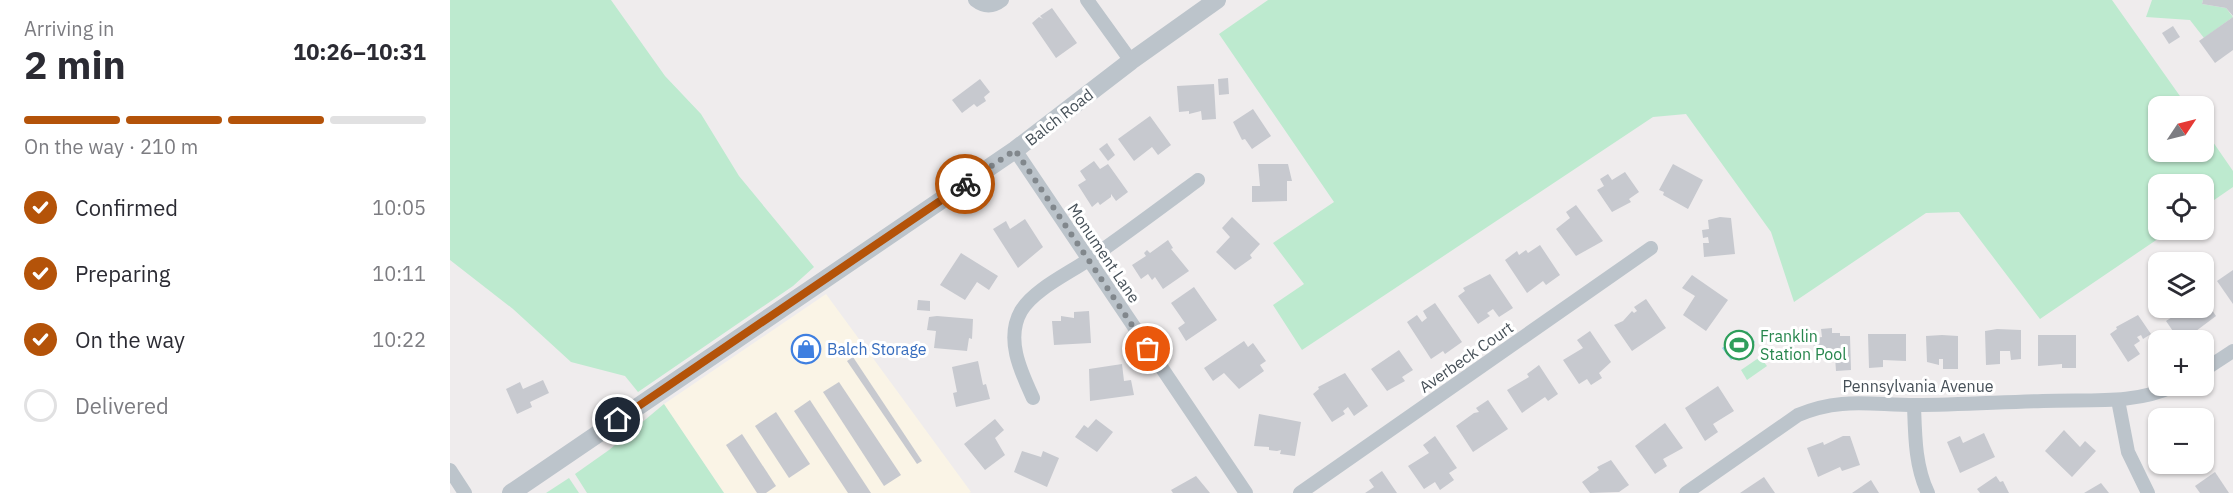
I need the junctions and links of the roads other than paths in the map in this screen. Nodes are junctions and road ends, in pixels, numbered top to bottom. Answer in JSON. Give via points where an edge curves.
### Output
{"nodes":[{"id":1,"x":975,"y":0,"type":"edge"},
{"id":2,"x":1002,"y":0,"type":"edge"},
{"id":3,"x":1088,"y":0,"type":"edge"},
{"id":4,"x":1216,"y":0,"type":"edge"},
{"id":5,"x":1131,"y":61,"type":"junction"},
{"id":6,"x":1015,"y":150,"type":"junction"},
{"id":7,"x":1198,"y":180,"type":"dead end"},
{"id":8,"x":1651,"y":248,"type":"dead end"},
{"id":9,"x":1088,"y":260,"type":"junction"},
{"id":10,"x":2233,"y":351,"type":"edge"},
{"id":11,"x":2214,"y":363,"type":"edge"},
{"id":12,"x":2148,"y":394,"type":"edge"},
{"id":13,"x":1033,"y":398,"type":"dead end"},
{"id":14,"x":2118,"y":400,"type":"junction"},
{"id":15,"x":1914,"y":405,"type":"junction"},
{"id":16,"x":450,"y":470,"type":"edge"},
{"id":17,"x":1691,"y":492,"type":"edge"},
{"id":18,"x":465,"y":493,"type":"edge"},
{"id":19,"x":511,"y":493,"type":"edge"},
{"id":20,"x":1246,"y":493,"type":"edge"},
{"id":21,"x":1300,"y":493,"type":"edge"},
{"id":22,"x":1928,"y":493,"type":"edge"},
{"id":23,"x":2148,"y":493,"type":"edge"}],
"edges":[{"from":1,"to":2,"type":"street","via":[[991,5]]},
{"from":3,"to":5,"type":"street"},
{"from":4,"to":5,"type":"street","name":"Balch Road"},
{"from":5,"to":6,"type":"street","name":"Balch Road"},
{"from":6,"to":9,"type":"street","name":"Monument Lane"},
{"from":6,"to":19,"type":"street","name":"Balch Road"},
{"from":7,"to":9,"type":"street"},
{"from":8,"to":21,"type":"street","name":"Averbeck Court"},
{"from":9,"to":13,"type":"street","via":[[1044,288],[1021,311],[1013,341]]},
{"from":9,"to":20,"type":"street","name":"Monument Lane"},
{"from":10,"to":11,"type":"street"},
{"from":12,"to":14,"type":"street","name":"Pennsylvania Avenue"},
{"from":14,"to":15,"type":"street","name":"Pennsylvania Avenue"},
{"from":14,"to":23,"type":"street","via":[[2128,452]]},
{"from":15,"to":17,"type":"street","name":"Pennsylvania Avenue","via":[[1855,402],[1817,407],[1798,416]]},
{"from":15,"to":22,"type":"street","via":[[1917,449]]},
{"from":16,"to":18,"type":"street"}]}
